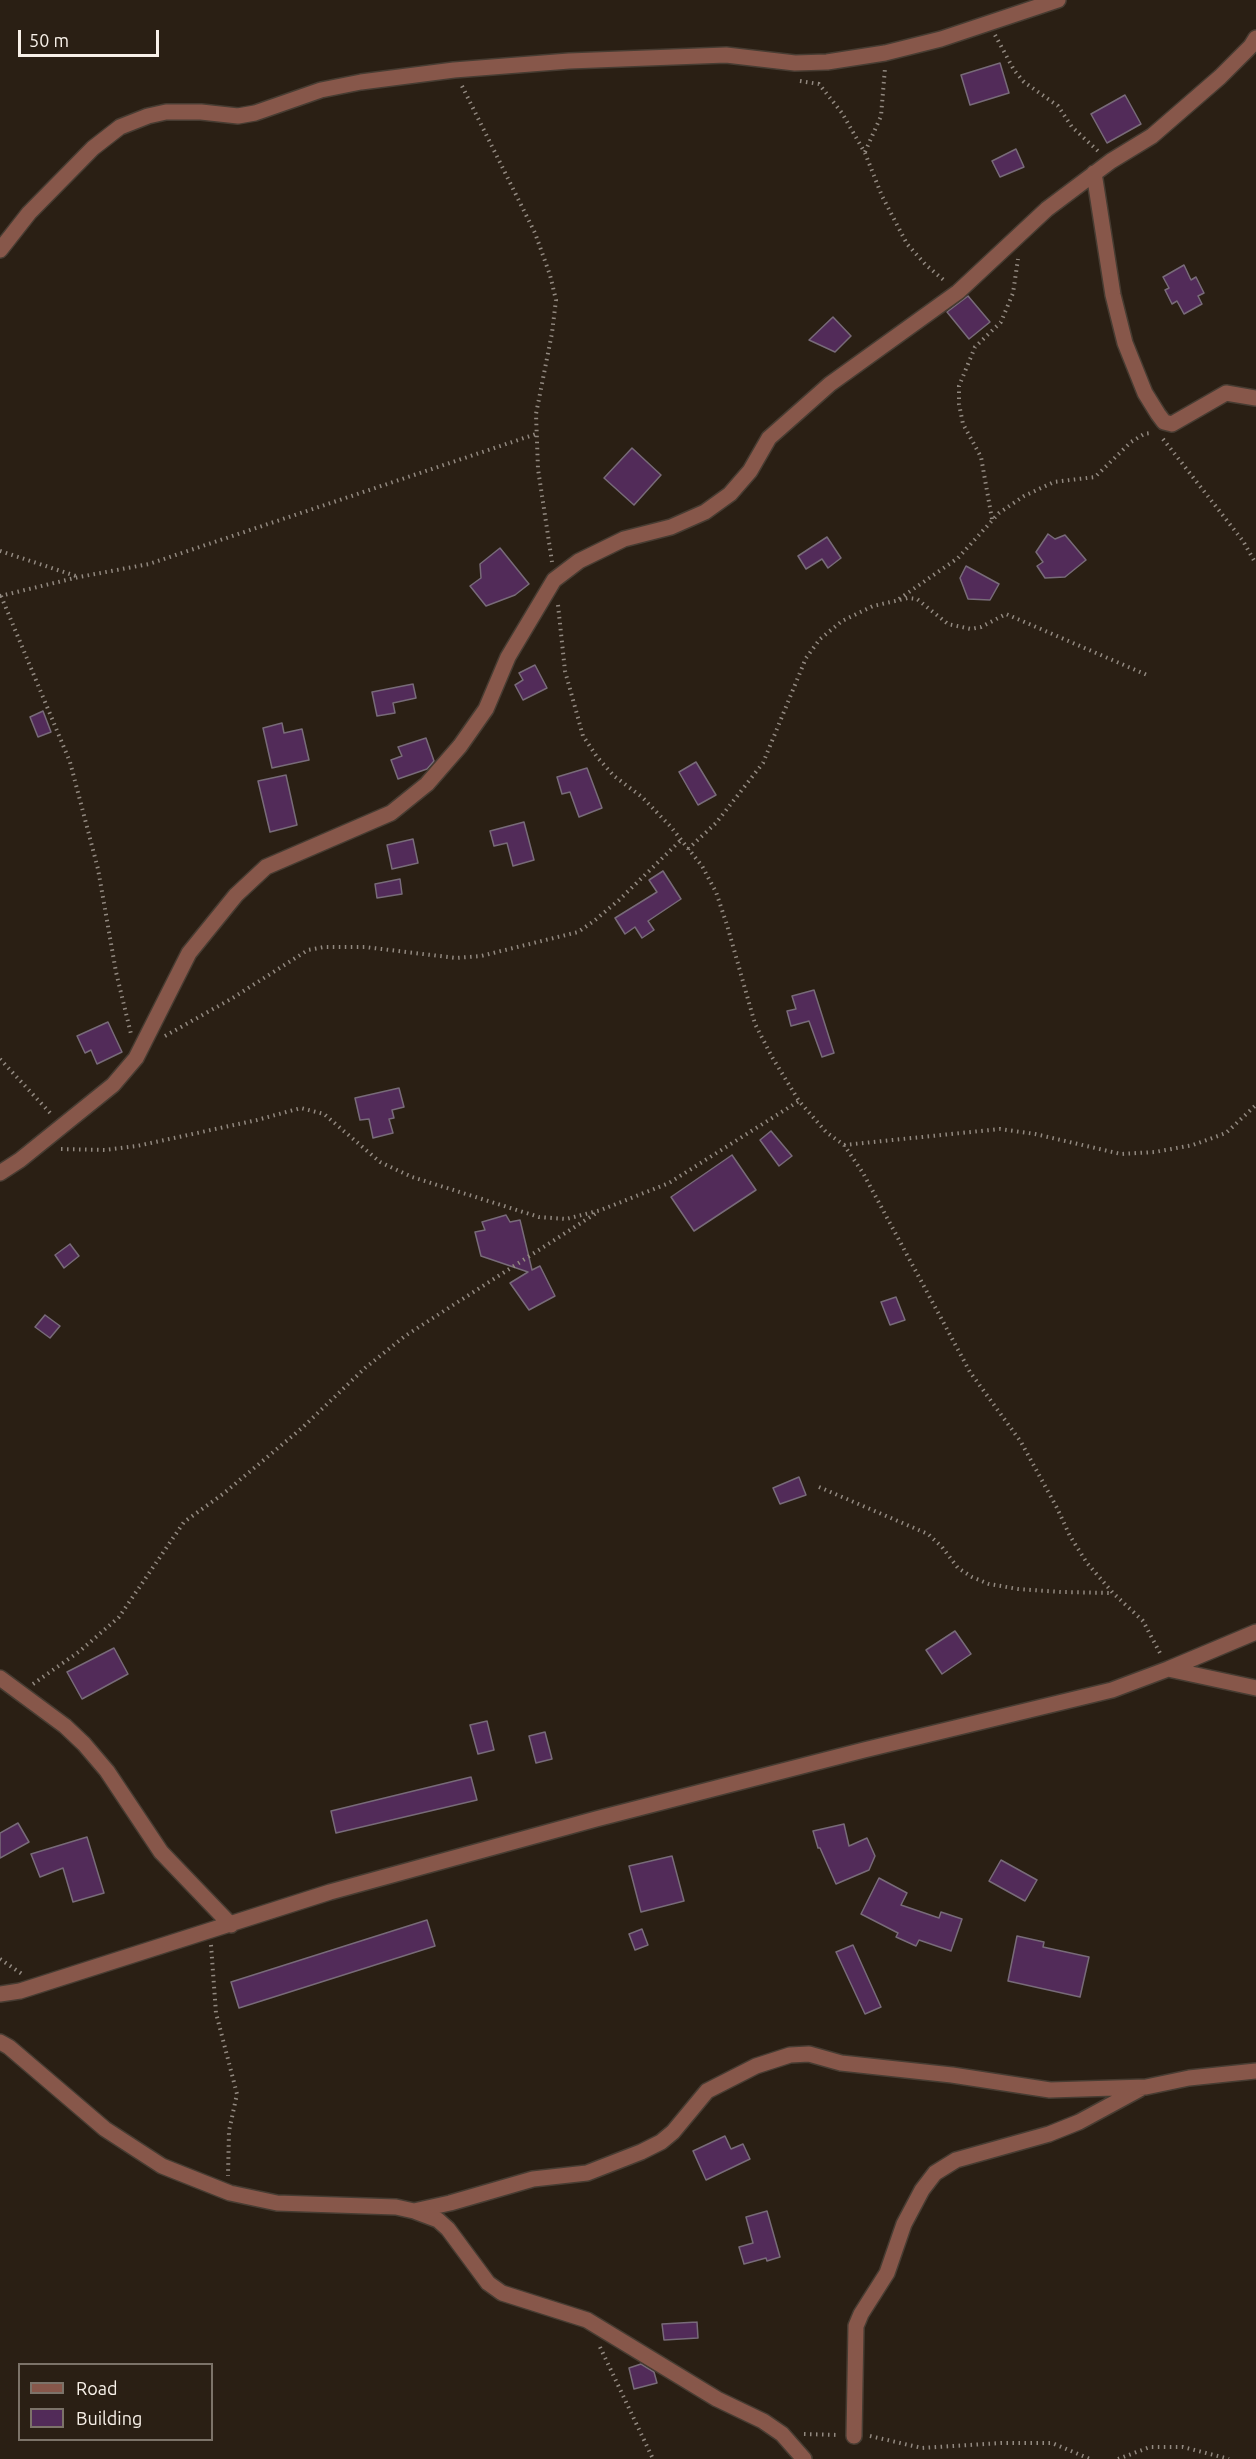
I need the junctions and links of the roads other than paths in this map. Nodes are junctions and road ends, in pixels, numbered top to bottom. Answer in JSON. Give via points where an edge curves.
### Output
{"nodes":[{"id":1,"x":1058,"y":0,"type":"edge"},
{"id":2,"x":1256,"y":38,"type":"edge"},
{"id":3,"x":1094,"y":173,"type":"junction"},
{"id":4,"x":0,"y":249,"type":"edge"},
{"id":5,"x":1256,"y":398,"type":"edge"},
{"id":6,"x":0,"y":1173,"type":"edge"},
{"id":7,"x":1256,"y":1632,"type":"edge"},
{"id":8,"x":1168,"y":1669,"type":"junction"},
{"id":9,"x":0,"y":1678,"type":"edge"},
{"id":10,"x":1256,"y":1688,"type":"edge"},
{"id":11,"x":231,"y":1925,"type":"junction"},
{"id":12,"x":0,"y":1994,"type":"edge"},
{"id":13,"x":0,"y":2042,"type":"edge"},
{"id":14,"x":1256,"y":2071,"type":"edge"},
{"id":15,"x":1146,"y":2087,"type":"junction"},
{"id":16,"x":414,"y":2211,"type":"junction"},
{"id":17,"x":854,"y":2436,"type":"road end"},
{"id":18,"x":804,"y":2459,"type":"edge"}],
"edges":[{"from":1,"to":4,"type":"street","via":[[941,39],[826,62],[795,63],[726,55],[454,70],[321,90],[238,116],[201,112],[148,116],[120,127],[93,148],[29,213]]},
{"from":2,"to":3,"type":"street","via":[[1220,77],[1152,136]]},
{"from":3,"to":5,"type":"street","via":[[1113,295],[1125,343],[1158,414],[1164,422],[1172,424],[1226,393]]},
{"from":3,"to":6,"type":"street","via":[[1023,230],[958,292],[830,384],[769,438],[750,471],[729,494],[671,527],[624,539],[579,561],[554,580],[508,657],[486,709],[427,784],[391,813],[266,867],[236,895],[189,953],[139,1054],[113,1085]]},
{"from":7,"to":8,"type":"street"},
{"from":8,"to":10,"type":"street"},
{"from":8,"to":11,"type":"street","via":[[1112,1690],[596,1819],[330,1892]]},
{"from":9,"to":11,"type":"street","via":[[84,1744],[107,1771],[161,1852]]},
{"from":11,"to":12,"type":"street","via":[[21,1991]]},
{"from":13,"to":16,"type":"street","via":[[105,2129],[162,2166],[226,2191],[277,2203]]},
{"from":14,"to":15,"type":"street"},
{"from":15,"to":16,"type":"street","via":[[1050,2090],[842,2063],[808,2054],[790,2055],[756,2066],[707,2091],[673,2132],[641,2152],[587,2173],[533,2179]]},
{"from":15,"to":17,"type":"street","via":[[1079,2122],[956,2160],[935,2173],[904,2224],[887,2273],[856,2326]]},
{"from":16,"to":18,"type":"street","via":[[438,2220],[448,2229],[488,2283],[502,2293],[587,2320],[717,2399],[763,2421],[782,2434]]}]}
